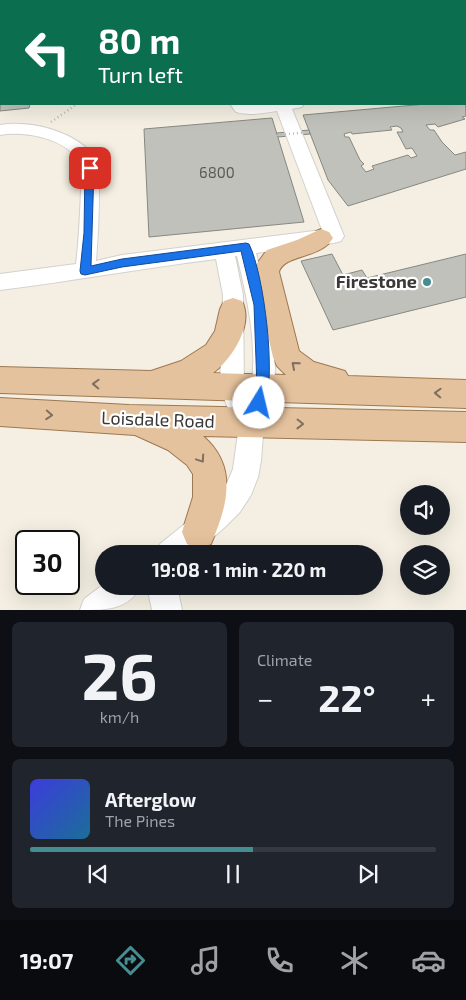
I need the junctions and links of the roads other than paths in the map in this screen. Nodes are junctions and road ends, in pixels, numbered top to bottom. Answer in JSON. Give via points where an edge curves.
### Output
{"nodes":[{"id":1,"x":290,"y":105,"type":"edge"},
{"id":2,"x":248,"y":111,"type":"edge"},
{"id":3,"x":0,"y":130,"type":"edge"},
{"id":4,"x":321,"y":238,"type":"junction"},
{"id":5,"x":246,"y":247,"type":"junction"},
{"id":6,"x":224,"y":250,"type":"junction"},
{"id":7,"x":85,"y":271,"type":"junction"},
{"id":8,"x":0,"y":282,"type":"edge"},
{"id":9,"x":233,"y":310,"type":"junction"},
{"id":10,"x":0,"y":380,"type":"edge"},
{"id":11,"x":137,"y":386,"type":"junction"},
{"id":12,"x":264,"y":387,"type":"junction"},
{"id":13,"x":232,"y":388,"type":"junction"},
{"id":14,"x":410,"y":392,"type":"junction"},
{"id":15,"x":466,"y":394,"type":"edge"},
{"id":16,"x":0,"y":412,"type":"edge"},
{"id":17,"x":129,"y":420,"type":"junction"},
{"id":18,"x":251,"y":423,"type":"junction"},
{"id":19,"x":466,"y":427,"type":"edge"},
{"id":20,"x":198,"y":532,"type":"junction"},
{"id":21,"x":181,"y":545,"type":"edge"},
{"id":22,"x":114,"y":595,"type":"edge"},
{"id":23,"x":164,"y":595,"type":"edge"},
{"id":24,"x":95,"y":610,"type":"edge"},
{"id":25,"x":167,"y":610,"type":"edge"}],
"edges":[{"from":1,"to":2,"type":"street"},
{"from":1,"to":4,"type":"street","via":[[334,236]]},
{"from":3,"to":7,"type":"street","via":[[19,127],[39,130],[72,146],[87,160],[90,168],[89,233]]},
{"from":4,"to":5,"type":"street"},
{"from":14,"to":4,"type":"main road","one_way":true,"via":[[307,373],[296,368],[287,357],[266,272],[267,264],[273,256],[305,247]]},
{"from":5,"to":6,"type":"street"},
{"from":5,"to":12,"type":"street","via":[[260,305]]},
{"from":6,"to":7,"type":"street"},
{"from":6,"to":9,"type":"street"},
{"from":7,"to":8,"type":"street"},
{"from":9,"to":11,"type":"main road","via":[[228,335],[211,359],[183,375]]},
{"from":9,"to":13,"type":"street"},
{"from":11,"to":10,"type":"main road","name":"Loisdale Road","one_way":true},
{"from":11,"to":13,"type":"main road","name":"Loisdale Road"},
{"from":12,"to":13,"type":"main road","name":"Loisdale Road"},
{"from":12,"to":14,"type":"main road","name":"Loisdale Road"},
{"from":12,"to":18,"type":"street"},
{"from":13,"to":18,"type":"street"},
{"from":15,"to":14,"type":"main road","name":"Loisdale Road","one_way":true},
{"from":16,"to":17,"type":"main road","name":"Loisdale Road","one_way":true},
{"from":17,"to":18,"type":"main road","name":"Loisdale Road"},
{"from":17,"to":20,"type":"main road","one_way":true,"via":[[173,436],[189,444],[200,455],[211,483],[207,515]]},
{"from":18,"to":19,"type":"main road","name":"Loisdale Road","one_way":true},
{"from":18,"to":20,"type":"street","via":[[250,451],[243,481],[213,521]]},
{"from":20,"to":21,"type":"street"},
{"from":22,"to":24,"type":"street"},
{"from":23,"to":25,"type":"street"}]}
